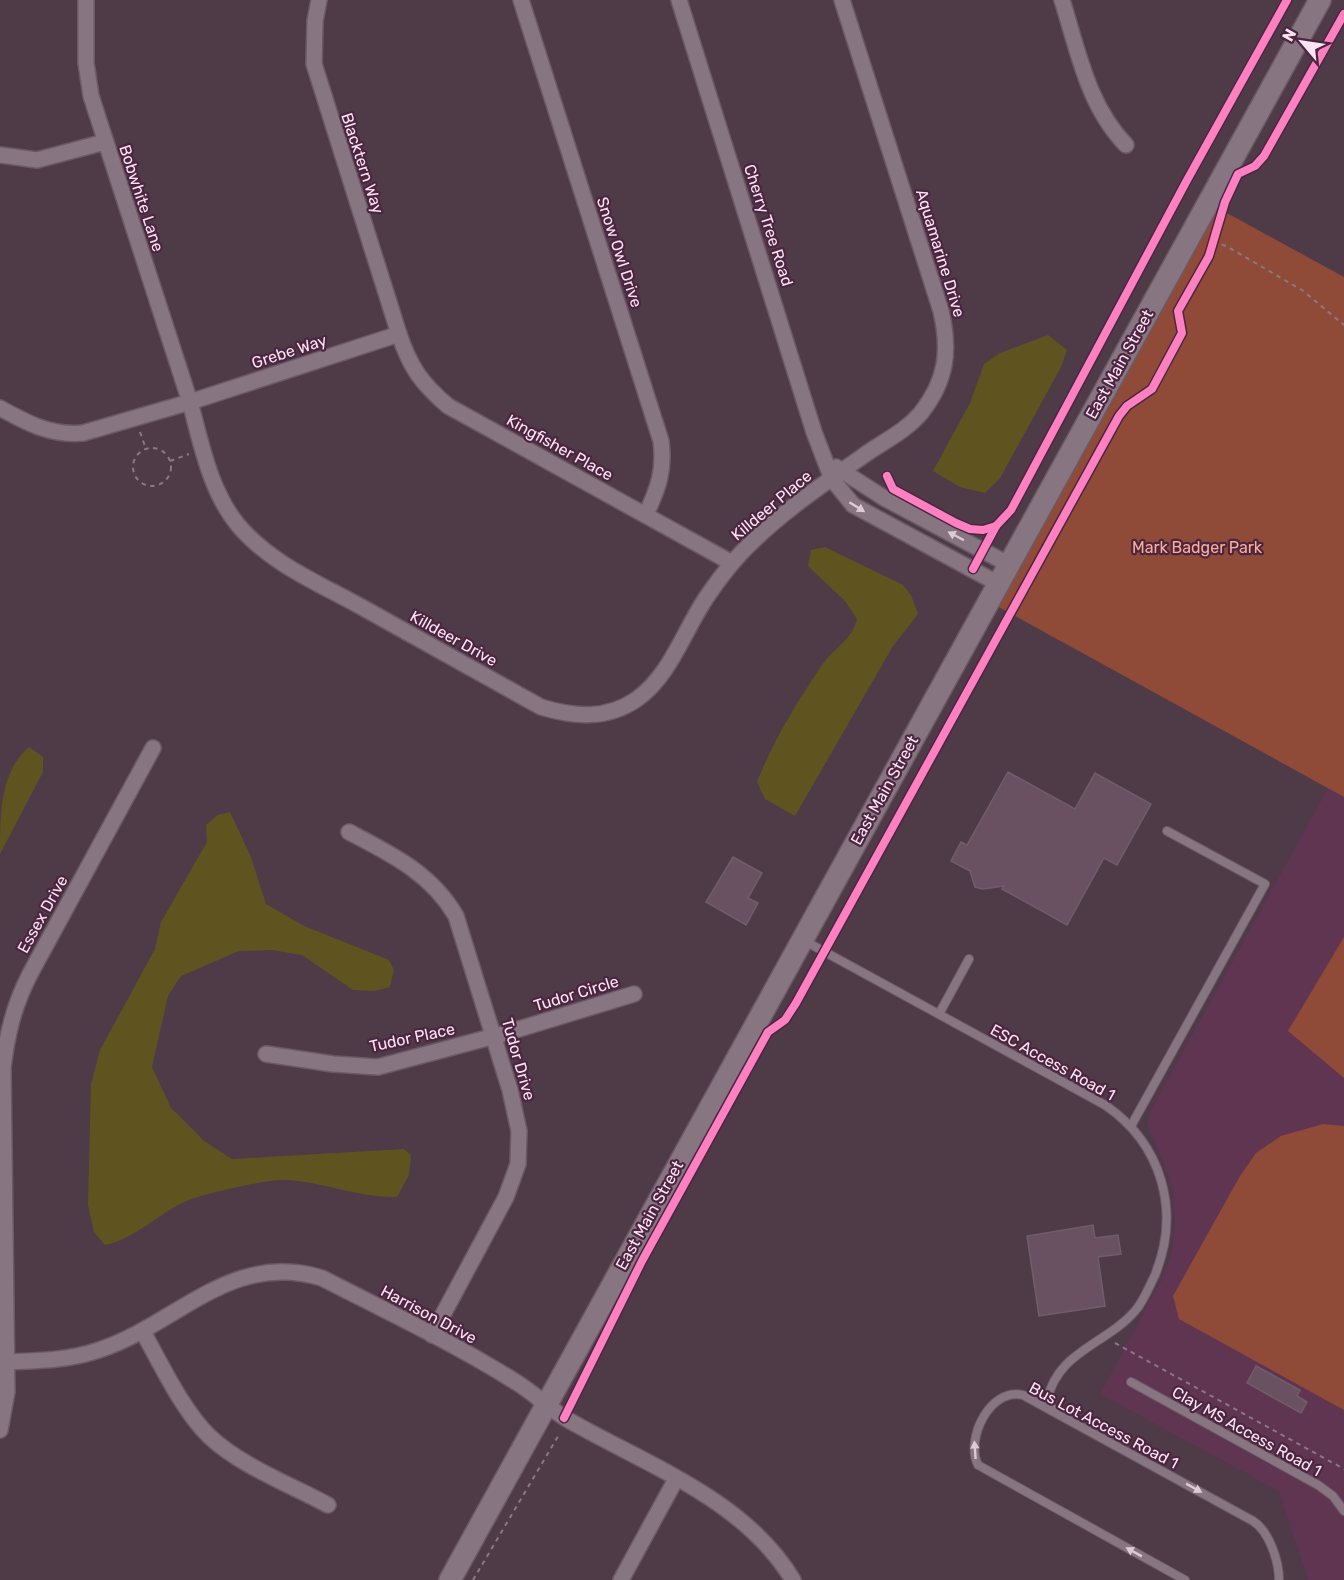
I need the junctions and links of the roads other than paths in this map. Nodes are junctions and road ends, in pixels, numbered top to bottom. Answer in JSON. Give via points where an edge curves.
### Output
{"nodes":[{"id":1,"x":86,"y":0,"type":"edge"},
{"id":2,"x":319,"y":0,"type":"edge"},
{"id":3,"x":521,"y":0,"type":"edge"},
{"id":4,"x":678,"y":0,"type":"edge"},
{"id":5,"x":842,"y":0,"type":"edge"},
{"id":6,"x":1062,"y":0,"type":"edge"},
{"id":7,"x":1320,"y":0,"type":"edge"},
{"id":8,"x":105,"y":142,"type":"junction"},
{"id":9,"x":1126,"y":145,"type":"dead end"},
{"id":10,"x":0,"y":155,"type":"edge"},
{"id":11,"x":399,"y":334,"type":"junction"},
{"id":12,"x":190,"y":402,"type":"junction"},
{"id":13,"x":0,"y":408,"type":"edge"},
{"id":14,"x":836,"y":476,"type":"junction"},
{"id":15,"x":646,"y":514,"type":"junction"},
{"id":16,"x":732,"y":563,"type":"junction"},
{"id":17,"x":1008,"y":564,"type":"junction"},
{"id":18,"x":998,"y":583,"type":"junction"},
{"id":19,"x":153,"y":748,"type":"dead end"},
{"id":20,"x":1167,"y":831,"type":"dead end"},
{"id":21,"x":349,"y":832,"type":"dead end"},
{"id":22,"x":802,"y":940,"type":"junction"},
{"id":23,"x":969,"y":959,"type":"dead end"},
{"id":24,"x":634,"y":994,"type":"dead end"},
{"id":25,"x":939,"y":1014,"type":"junction"},
{"id":26,"x":493,"y":1036,"type":"junction"},
{"id":27,"x":266,"y":1054,"type":"dead end"},
{"id":28,"x":1131,"y":1126,"type":"junction"},
{"id":29,"x":142,"y":1332,"type":"junction"},
{"id":30,"x":432,"y":1335,"type":"junction"},
{"id":31,"x":3,"y":1362,"type":"edge"},
{"id":32,"x":1131,"y":1382,"type":"dead end"},
{"id":33,"x":1048,"y":1395,"type":"junction"},
{"id":34,"x":1030,"y":1399,"type":"junction"},
{"id":35,"x":546,"y":1403,"type":"junction"},
{"id":36,"x":1055,"y":1412,"type":"junction"},
{"id":37,"x":0,"y":1430,"type":"edge"},
{"id":38,"x":676,"y":1479,"type":"junction"},
{"id":39,"x":328,"y":1505,"type":"dead end"},
{"id":40,"x":1344,"y":1511,"type":"edge"},
{"id":41,"x":450,"y":1580,"type":"edge"},
{"id":42,"x":621,"y":1580,"type":"edge"},
{"id":43,"x":794,"y":1580,"type":"edge"},
{"id":44,"x":1185,"y":1580,"type":"edge"},
{"id":45,"x":1279,"y":1580,"type":"edge"}],
"edges":[{"from":1,"to":8,"type":"street","name":"Bobwhite Lane","via":[[86,63]]},
{"from":2,"to":11,"type":"street","name":"Blacktern Way","via":[[315,64]]},
{"from":3,"to":15,"type":"street","name":"Snow Owl Drive","via":[[661,441],[659,489]]},
{"from":4,"to":14,"type":"street","name":"Cherry Tree Road","via":[[814,432]]},
{"from":5,"to":14,"type":"street","name":"Aquamarine Drive","via":[[947,337],[943,374],[921,412],[905,428]]},
{"from":6,"to":9,"type":"street","via":[[1097,107],[1108,127]]},
{"from":7,"to":17,"type":"main road","name":"East Main Street"},
{"from":8,"to":10,"type":"street","via":[[37,160]]},
{"from":8,"to":12,"type":"street","name":"Bobwhite Lane"},
{"from":11,"to":12,"type":"street","name":"Grebe Way"},
{"from":11,"to":15,"type":"street","name":"Kingfisher Place","via":[[409,363],[427,388],[448,406]]},
{"from":12,"to":13,"type":"street","name":"Grebe Way","via":[[105,428],[65,434],[41,429]]},
{"from":12,"to":16,"type":"street","name":"Killdeer Drive","via":[[222,499],[254,543],[304,576],[552,711],[598,715],[637,699],[655,683]]},
{"from":14,"to":16,"type":"street","name":"Killdeer Place","via":[[783,515]]},
{"from":17,"to":14,"type":"street","one_way":true},
{"from":14,"to":18,"type":"street","name":"Cherry Tree Road","one_way":true,"via":[[853,505]]},
{"from":15,"to":16,"type":"street","name":"Kingfisher Place"},
{"from":17,"to":18,"type":"main road","name":"East Main Street"},
{"from":18,"to":22,"type":"main road","name":"East Main Street"},
{"from":19,"to":31,"type":"street","name":"Essex Drive","via":[[19,994],[9,1026],[3,1080]]},
{"from":20,"to":28,"type":"lane","via":[[1265,884]]},
{"from":21,"to":26,"type":"street","name":"Tudor Drive","via":[[404,861],[448,902],[464,934]]},
{"from":22,"to":25,"type":"lane","name":"ESC Access Road 1"},
{"from":22,"to":35,"type":"main road","name":"East Main Street"},
{"from":23,"to":25,"type":"lane"},
{"from":24,"to":26,"type":"street","name":"Tudor Circle"},
{"from":25,"to":28,"type":"lane","name":"ESC Access Road 1","via":[[1098,1101]]},
{"from":26,"to":27,"type":"street","name":"Tudor Place","via":[[378,1067]]},
{"from":26,"to":30,"type":"street","name":"Tudor Drive","via":[[519,1131],[518,1164],[506,1197]]},
{"from":28,"to":33,"type":"lane","name":"ESC Access Road 1","via":[[1153,1156],[1161,1178],[1167,1204],[1163,1255],[1135,1312],[1078,1352],[1061,1371]]},
{"from":29,"to":30,"type":"street","name":"Harrison Drive","via":[[236,1278],[292,1272],[322,1278]]},
{"from":29,"to":31,"type":"street","name":"Harrison Drive","via":[[99,1350],[66,1358]]},
{"from":29,"to":39,"type":"street","via":[[207,1434],[235,1454]]},
{"from":30,"to":35,"type":"street","name":"Harrison Drive"},
{"from":31,"to":37,"type":"street","name":"Essex Drive","via":[[7,1392]]},
{"from":32,"to":40,"type":"lane","name":"Clay MS Access Road 1","via":[[1318,1485]]},
{"from":33,"to":34,"type":"lane"},
{"from":33,"to":36,"type":"lane"},
{"from":34,"to":36,"type":"lane","name":"Bus Lot Access Road 1"},
{"from":44,"to":34,"type":"lane","name":"Bus Lot Access Road 1","one_way":true,"via":[[978,1465],[973,1456],[974,1439],[995,1401],[1015,1393]]},
{"from":35,"to":38,"type":"street","name":"Harrison Drive","via":[[569,1420]]},
{"from":35,"to":41,"type":"main road","name":"East Main Street"},
{"from":36,"to":45,"type":"lane","name":"Bus Lot Access Road 1","one_way":true,"via":[[1258,1524],[1274,1555]]},
{"from":38,"to":42,"type":"street"},
{"from":38,"to":43,"type":"street","name":"Harrison Drive","via":[[727,1508],[755,1531]]}]}
